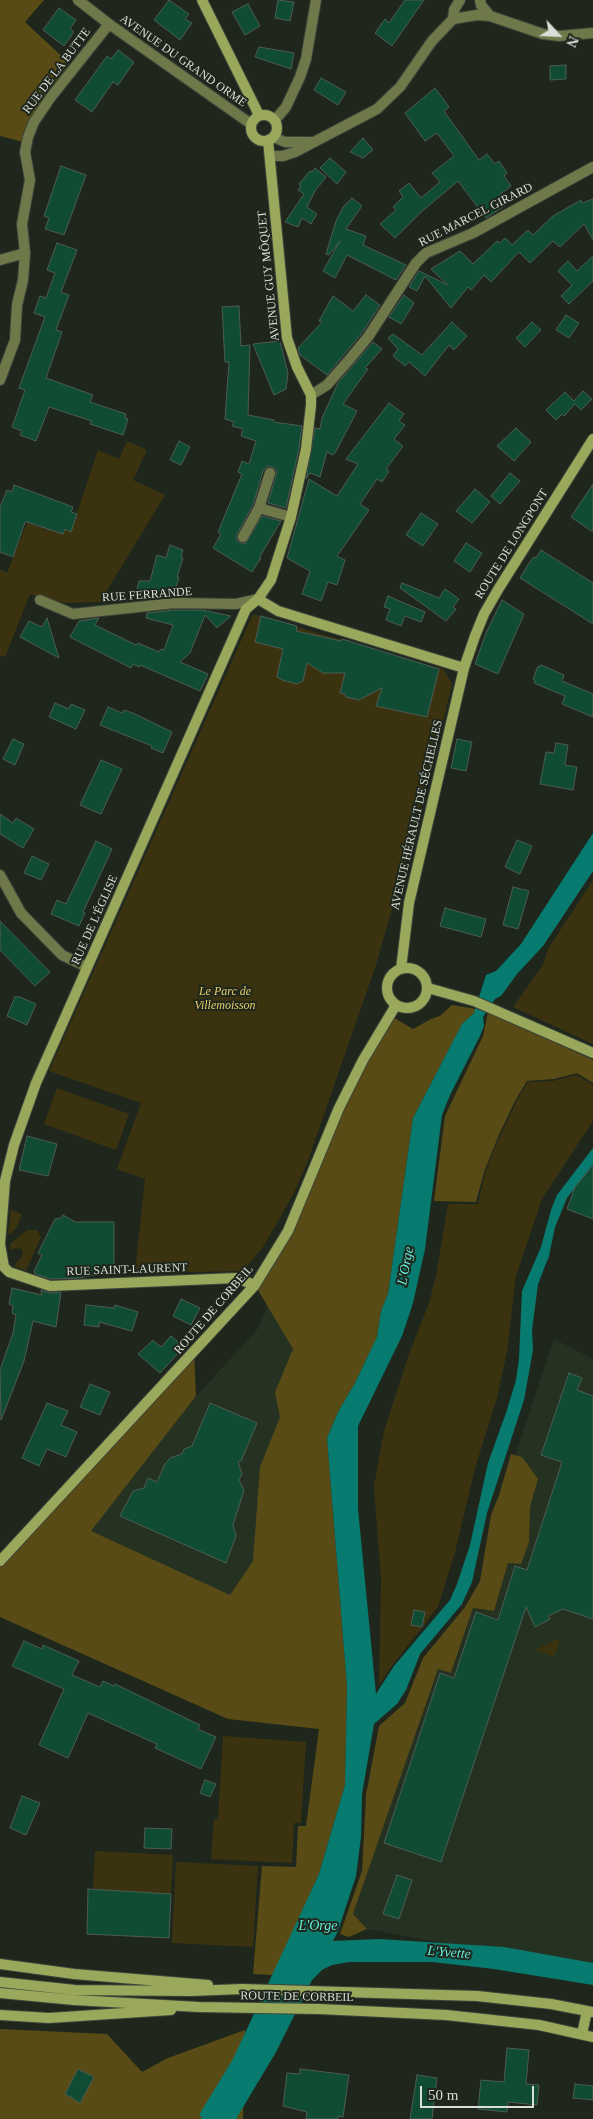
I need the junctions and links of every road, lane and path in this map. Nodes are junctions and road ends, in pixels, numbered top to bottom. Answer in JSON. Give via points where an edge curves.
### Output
{"nodes":[{"id":1,"x":78,"y":0,"type":"edge"},
{"id":2,"x":202,"y":0,"type":"edge"},
{"id":3,"x":316,"y":0,"type":"edge"},
{"id":4,"x":460,"y":0,"type":"edge"},
{"id":5,"x":480,"y":0,"type":"edge"},
{"id":6,"x":490,"y":16,"type":"junction"},
{"id":7,"x":453,"y":19,"type":"junction"},
{"id":8,"x":109,"y":24,"type":"junction"},
{"id":9,"x":593,"y":33,"type":"edge"},
{"id":10,"x":259,"y":115,"type":"junction"},
{"id":11,"x":275,"y":120,"type":"junction"},
{"id":12,"x":251,"y":124,"type":"junction"},
{"id":13,"x":271,"y":139,"type":"junction"},
{"id":14,"x":311,"y":142,"type":"junction"},
{"id":15,"x":270,"y":156,"type":"junction"},
{"id":16,"x":593,"y":167,"type":"edge"},
{"id":17,"x":25,"y":253,"type":"junction"},
{"id":18,"x":0,"y":260,"type":"edge"},
{"id":19,"x":0,"y":380,"type":"edge"},
{"id":20,"x":311,"y":394,"type":"junction"},
{"id":21,"x":593,"y":439,"type":"edge"},
{"id":22,"x":270,"y":473,"type":"dead end"},
{"id":23,"x":259,"y":508,"type":"junction"},
{"id":24,"x":291,"y":517,"type":"junction"},
{"id":25,"x":244,"y":537,"type":"dead end"},
{"id":26,"x":258,"y":599,"type":"junction"},
{"id":27,"x":40,"y":600,"type":"dead end"},
{"id":28,"x":464,"y":668,"type":"junction"},
{"id":29,"x":0,"y":875,"type":"edge"},
{"id":30,"x":4,"y":892,"type":"edge"},
{"id":31,"x":88,"y":966,"type":"junction"},
{"id":32,"x":401,"y":969,"type":"junction"},
{"id":33,"x":428,"y":988,"type":"junction"},
{"id":34,"x":396,"y":1006,"type":"junction"},
{"id":35,"x":593,"y":1053,"type":"edge"},
{"id":36,"x":0,"y":1244,"type":"edge"},
{"id":37,"x":4,"y":1267,"type":"joint"},
{"id":38,"x":255,"y":1286,"type":"junction"},
{"id":39,"x":0,"y":1561,"type":"edge"},
{"id":40,"x":0,"y":1964,"type":"edge"},
{"id":41,"x":0,"y":1982,"type":"edge"},
{"id":42,"x":242,"y":1989,"type":"junction"},
{"id":43,"x":0,"y":1993,"type":"edge"},
{"id":44,"x":199,"y":2007,"type":"junction"},
{"id":45,"x":590,"y":2011,"type":"edge"},
{"id":46,"x":0,"y":2015,"type":"edge"},
{"id":47,"x":582,"y":2034,"type":"junction"},
{"id":48,"x":593,"y":2037,"type":"edge"}],
"edges":[{"from":1,"to":8,"type":"street","name":"AVENUE DU GRAND ORME"},
{"from":2,"to":10,"type":"main road"},
{"from":3,"to":11,"type":"street","via":[[300,77],[286,107]]},
{"from":4,"to":7,"type":"street"},
{"from":5,"to":6,"type":"street"},
{"from":6,"to":7,"type":"street","via":[[477,14]]},
{"from":6,"to":9,"type":"street","via":[[543,34]]},
{"from":7,"to":14,"type":"street","via":[[432,41],[388,100],[377,109]]},
{"from":8,"to":12,"type":"street","name":"AVENUE DU GRAND ORME"},
{"from":8,"to":17,"type":"street","name":"RUE DE LA BUTTE","via":[[47,103],[28,137],[25,152],[30,180],[22,224]]},
{"from":10,"to":11,"type":"main road","via":[[268,115]]},
{"from":10,"to":12,"type":"main road"},
{"from":11,"to":13,"type":"main road","via":[[277,129]]},
{"from":12,"to":13,"type":"main road","via":[[254,138]]},
{"from":13,"to":14,"type":"street"},
{"from":13,"to":15,"type":"main road","name":"AVENUE GUY MÔQUET"},
{"from":14,"to":15,"type":"street","via":[[283,156]]},
{"from":15,"to":20,"type":"main road","name":"AVENUE GUY MÔQUET","via":[[287,338]]},
{"from":16,"to":20,"type":"street","name":"RUE MARCEL GIRARD","via":[[473,233],[426,253],[416,263],[368,337],[327,385]]},
{"from":17,"to":18,"type":"street"},
{"from":17,"to":19,"type":"street","name":"RUE DE LA BUTTE","via":[[15,340]]},
{"from":20,"to":24,"type":"main road","via":[[306,449]]},
{"from":21,"to":28,"type":"main road","name":"ROUTE DE LONGPONT","via":[[484,614]]},
{"from":22,"to":23,"type":"street"},
{"from":23,"to":24,"type":"street"},
{"from":23,"to":25,"type":"street"},
{"from":24,"to":26,"type":"main road","via":[[271,580]]},
{"from":26,"to":27,"type":"street","name":"RUE FERRANDE","via":[[236,604],[175,603],[73,614]]},
{"from":26,"to":28,"type":"main road","via":[[278,611]]},
{"from":26,"to":31,"type":"main road","name":"RUE DE L'ÉGLISE","via":[[246,609]]},
{"from":28,"to":32,"type":"main road","name":"AVENUE HÉRAULT DE SÉCHELLES","via":[[409,903]]},
{"from":29,"to":30,"type":"street"},
{"from":30,"to":31,"type":"street","via":[[62,955]]},
{"from":31,"to":36,"type":"main road","name":"RUE DE L'ÉGLISE","via":[[36,1083],[14,1145],[5,1182]]},
{"from":32,"to":33,"type":"main road","via":[[419,972]]},
{"from":32,"to":34,"type":"main road","via":[[392,975],[387,986],[389,997]]},
{"from":33,"to":34,"type":"main road","via":[[425,998],[416,1006]]},
{"from":33,"to":35,"type":"main road","via":[[474,1000]]},
{"from":34,"to":38,"type":"main road","name":"ROUTE DE CORBEIL","via":[[363,1060],[339,1108],[288,1231]]},
{"from":36,"to":37,"type":"main road","name":"RUE DE L'ÉGLISE"},
{"from":37,"to":38,"type":"main road","name":"RUE SAINT-LAURENT","via":[[26,1280],[50,1286],[236,1278]]},
{"from":38,"to":39,"type":"main road","name":"ROUTE DE CORBEIL"},
{"from":40,"to":42,"type":"main road"},
{"from":41,"to":42,"type":"main road","name":"ROUTE DE CORBEIL","via":[[75,1990]]},
{"from":42,"to":45,"type":"main road","name":"ROUTE DE CORBEIL","via":[[477,1996]]},
{"from":43,"to":44,"type":"main road","name":"ROUTE DE CORBEIL"},
{"from":44,"to":46,"type":"main road","via":[[49,2018]]},
{"from":44,"to":47,"type":"main road","name":"ROUTE DE CORBEIL","via":[[446,2015],[539,2025]]},
{"from":45,"to":47,"type":"main road"},
{"from":47,"to":48,"type":"main road","name":"ROUTE DE CORBEIL"}]}
